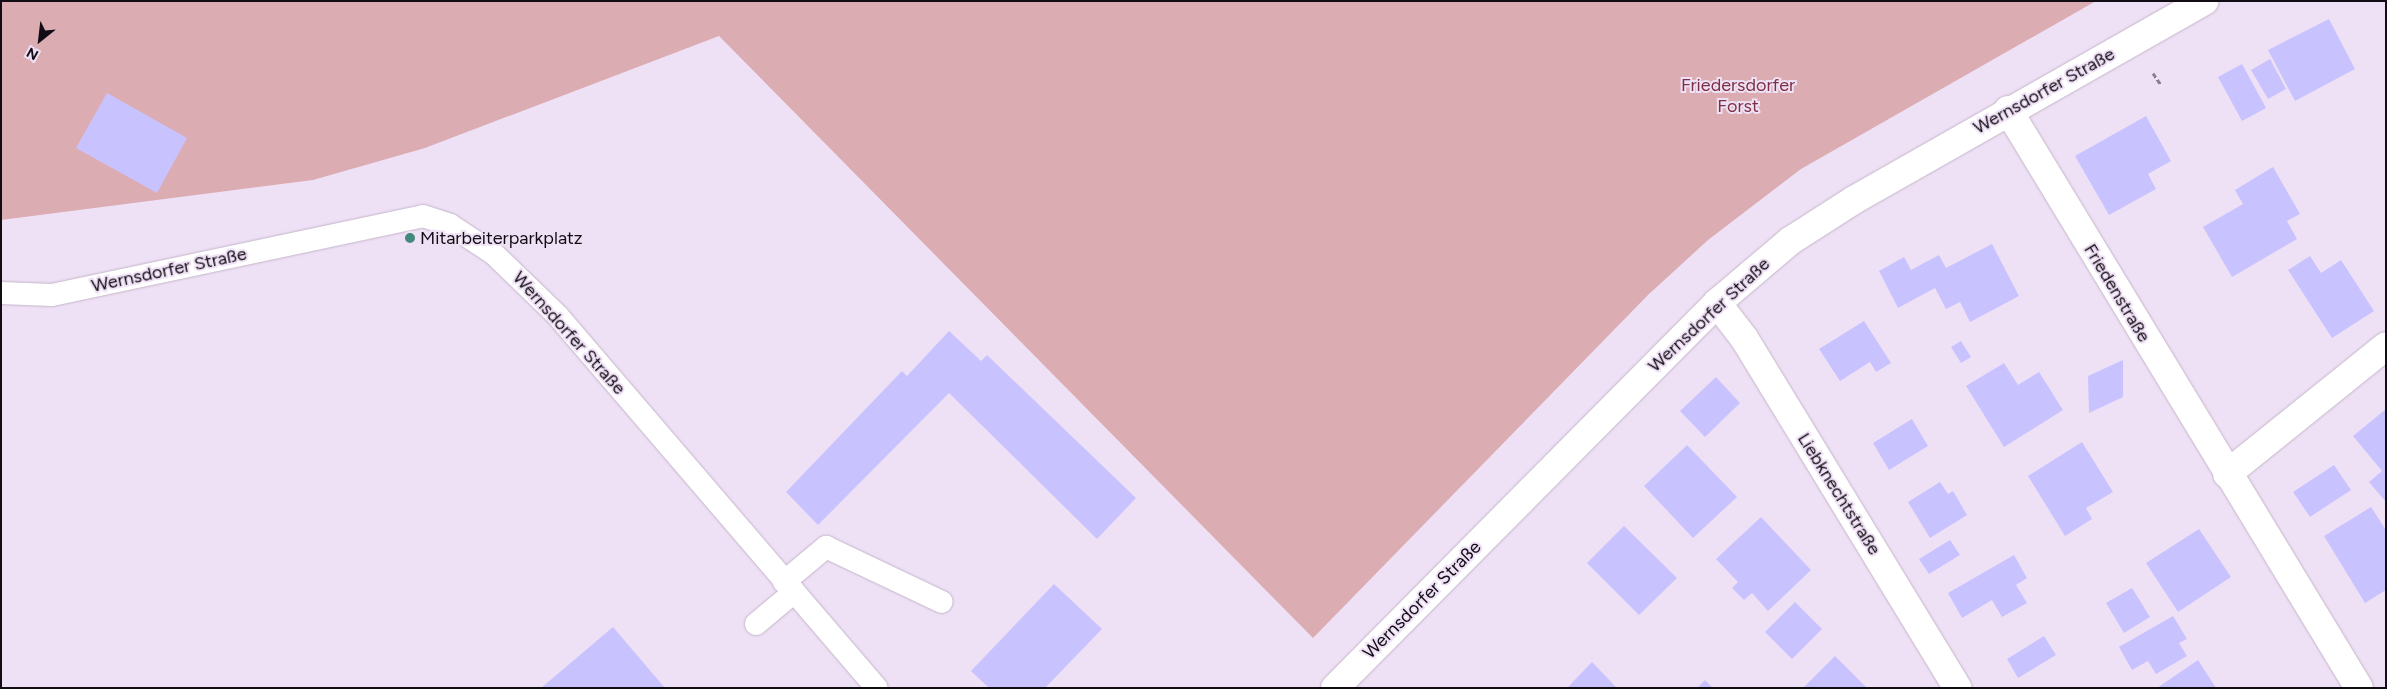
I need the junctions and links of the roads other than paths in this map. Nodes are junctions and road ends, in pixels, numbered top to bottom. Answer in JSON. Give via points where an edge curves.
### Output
{"nodes":[{"id":1,"x":2204,"y":1,"type":"edge"},
{"id":2,"x":2008,"y":110,"type":"junction"},
{"id":3,"x":1,"y":293,"type":"edge"},
{"id":4,"x":1717,"y":303,"type":"junction"},
{"id":5,"x":2386,"y":346,"type":"edge"},
{"id":6,"x":2227,"y":474,"type":"junction"},
{"id":7,"x":789,"y":587,"type":"junction"},
{"id":8,"x":942,"y":602,"type":"dead end"},
{"id":9,"x":756,"y":624,"type":"dead end"},
{"id":10,"x":877,"y":688,"type":"edge"},
{"id":11,"x":1335,"y":688,"type":"edge"},
{"id":12,"x":1958,"y":688,"type":"edge"},
{"id":13,"x":2359,"y":688,"type":"edge"}],
"edges":[{"from":1,"to":2,"type":"street","name":"Wernsdorfer Straße"},
{"from":2,"to":4,"type":"street","name":"Wernsdorfer Straße","via":[[1790,241]]},
{"from":2,"to":6,"type":"street","name":"Friedenstraße"},
{"from":3,"to":7,"type":"lane","name":"Wernsdorfer Straße","via":[[52,295],[423,216],[450,225],[494,254],[557,315]]},
{"from":4,"to":11,"type":"street","name":"Wernsdorfer Straße"},
{"from":4,"to":12,"type":"street","name":"Liebknechtstraße","via":[[1744,338]]},
{"from":5,"to":6,"type":"street"},
{"from":6,"to":13,"type":"street","name":"Friedenstraße"},
{"from":7,"to":8,"type":"lane","via":[[826,548]]},
{"from":7,"to":9,"type":"lane"},
{"from":7,"to":10,"type":"lane","name":"Wernsdorfer Straße"}]}
